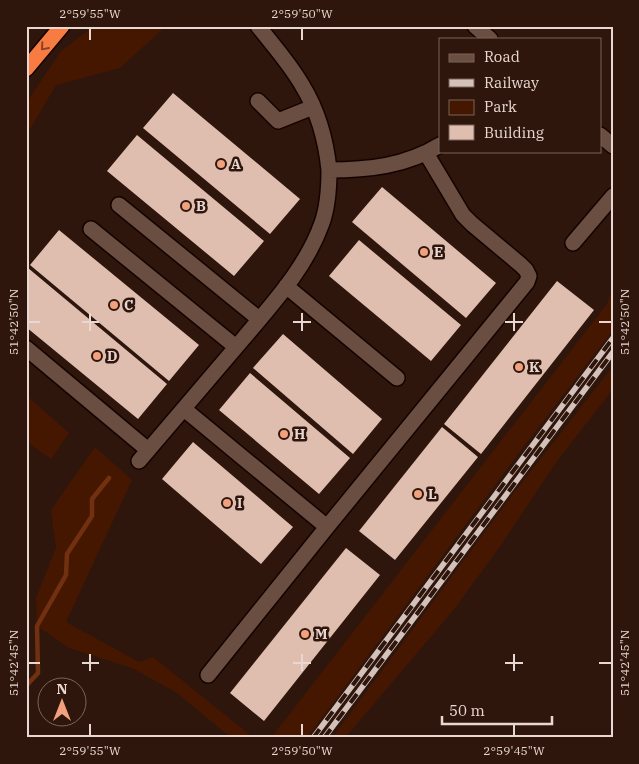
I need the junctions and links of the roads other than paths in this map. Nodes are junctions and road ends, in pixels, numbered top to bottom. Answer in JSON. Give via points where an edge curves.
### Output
{"nodes":[{"id":1,"x":62,"y":26,"type":"edge"},
{"id":2,"x":258,"y":26,"type":"edge"},
{"id":3,"x":475,"y":26,"type":"edge"},
{"id":4,"x":489,"y":38,"type":"edge"},
{"id":5,"x":26,"y":69,"type":"edge"},
{"id":6,"x":258,"y":101,"type":"dead end"},
{"id":7,"x":313,"y":106,"type":"junction"},
{"id":8,"x":602,"y":137,"type":"edge"},
{"id":9,"x":439,"y":146,"type":"edge"},
{"id":10,"x":613,"y":146,"type":"edge"},
{"id":11,"x":426,"y":153,"type":"junction"},
{"id":12,"x":329,"y":170,"type":"junction"},
{"id":13,"x":613,"y":196,"type":"edge"},
{"id":14,"x":119,"y":206,"type":"dead end"},
{"id":15,"x":91,"y":229,"type":"dead end"},
{"id":16,"x":573,"y":242,"type":"dead end"},
{"id":17,"x":286,"y":286,"type":"junction"},
{"id":18,"x":259,"y":319,"type":"junction"},
{"id":19,"x":236,"y":347,"type":"junction"},
{"id":20,"x":26,"y":348,"type":"edge"},
{"id":21,"x":396,"y":378,"type":"dead end"},
{"id":22,"x":184,"y":409,"type":"junction"},
{"id":23,"x":327,"y":527,"type":"junction"},
{"id":24,"x":208,"y":675,"type":"dead end"}],
"edges":[{"from":1,"to":5,"type":"highway","one_way":true},
{"from":2,"to":7,"type":"street","via":[[294,73]]},
{"from":3,"to":4,"type":"street"},
{"from":6,"to":7,"type":"street","via":[[278,121]]},
{"from":7,"to":12,"type":"street"},
{"from":8,"to":10,"type":"street"},
{"from":9,"to":11,"type":"street"},
{"from":11,"to":12,"type":"street","via":[[385,166]]},
{"from":11,"to":23,"type":"street","via":[[463,215],[521,265],[529,276]]},
{"from":12,"to":17,"type":"street","via":[[323,221],[301,266]]},
{"from":13,"to":16,"type":"street"},
{"from":14,"to":18,"type":"street"},
{"from":15,"to":19,"type":"street"},
{"from":17,"to":18,"type":"street"},
{"from":17,"to":21,"type":"street"},
{"from":18,"to":19,"type":"street"},
{"from":19,"to":22,"type":"street"},
{"from":20,"to":22,"type":"street","via":[[143,456]]},
{"from":22,"to":23,"type":"street"},
{"from":23,"to":24,"type":"street"}]}
